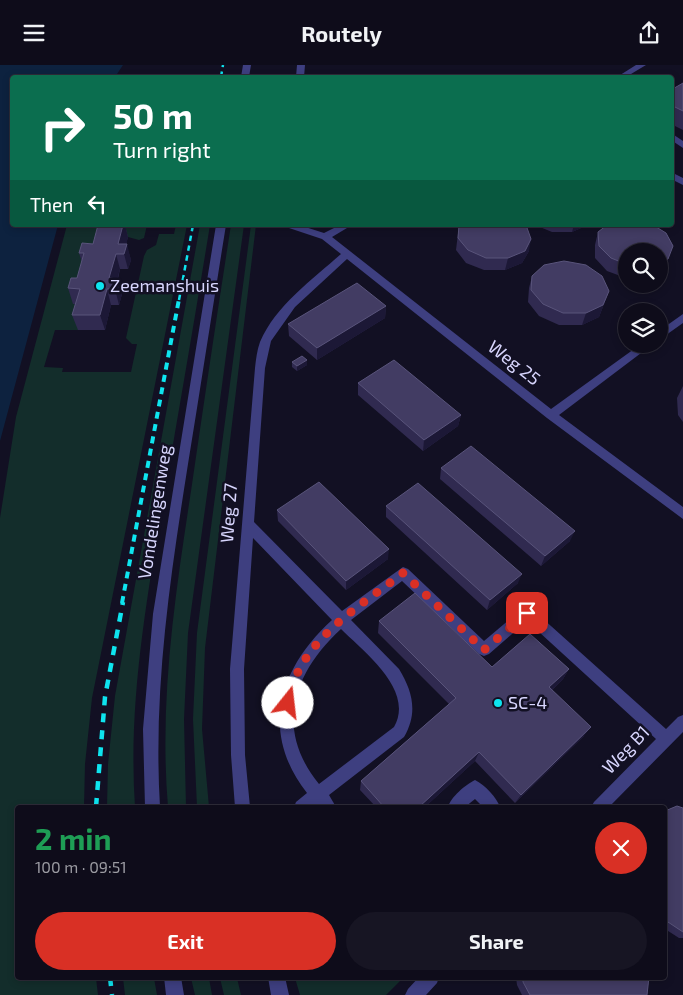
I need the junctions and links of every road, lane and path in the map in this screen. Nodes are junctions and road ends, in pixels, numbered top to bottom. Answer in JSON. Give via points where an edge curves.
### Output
{"nodes":[{"id":1,"x":642,"y":65,"type":"edge"},
{"id":2,"x":624,"y":75,"type":"edge"},
{"id":3,"x":221,"y":227,"type":"edge"},
{"id":4,"x":295,"y":227,"type":"edge"},
{"id":5,"x":344,"y":227,"type":"edge"},
{"id":6,"x":325,"y":237,"type":"junction"},
{"id":7,"x":347,"y":254,"type":"junction"},
{"id":8,"x":683,"y":318,"type":"edge"},
{"id":9,"x":668,"y":329,"type":"edge"},
{"id":10,"x":636,"y":353,"type":"edge"},
{"id":11,"x":551,"y":415,"type":"junction"},
{"id":12,"x":683,"y":514,"type":"edge"},
{"id":13,"x":248,"y":524,"type":"junction"},
{"id":14,"x":342,"y":620,"type":"junction"},
{"id":15,"x":683,"y":721,"type":"edge"},
{"id":16,"x":666,"y":739,"type":"junction"},
{"id":17,"x":318,"y":794,"type":"junction"},
{"id":18,"x":152,"y":805,"type":"edge"},
{"id":19,"x":242,"y":805,"type":"edge"},
{"id":20,"x":304,"y":805,"type":"edge"},
{"id":21,"x":327,"y":805,"type":"edge"},
{"id":22,"x":457,"y":805,"type":"edge"},
{"id":23,"x":491,"y":805,"type":"edge"},
{"id":24,"x":600,"y":805,"type":"edge"},
{"id":25,"x":172,"y":980,"type":"edge"},
{"id":26,"x":277,"y":980,"type":"edge"},
{"id":27,"x":428,"y":980,"type":"edge"},
{"id":28,"x":175,"y":995,"type":"edge"},
{"id":29,"x":280,"y":995,"type":"edge"},
{"id":30,"x":414,"y":995,"type":"edge"}],
"edges":[{"from":1,"to":2,"type":"street"},
{"from":3,"to":18,"type":"street","name":"Vondelingenweg","via":[[155,644],[149,739]]},
{"from":4,"to":6,"type":"street","name":"Weg 25"},
{"from":5,"to":6,"type":"street"},
{"from":6,"to":7,"type":"street","name":"Weg 25"},
{"from":7,"to":11,"type":"street","name":"Weg 25"},
{"from":7,"to":13,"type":"street","name":"Weg 27","via":[[287,311],[265,343],[260,368]]},
{"from":8,"to":9,"type":"street"},
{"from":10,"to":11,"type":"street"},
{"from":11,"to":12,"type":"street","name":"Weg 25"},
{"from":13,"to":14,"type":"street"},
{"from":13,"to":19,"type":"street","name":"Weg 27","via":[[237,669]]},
{"from":14,"to":16,"type":"street","via":[[403,573],[484,650],[527,613]]},
{"from":14,"to":17,"type":"street","via":[[326,632],[300,666],[290,690],[286,715],[288,743],[300,771]]},
{"from":14,"to":17,"type":"street","via":[[394,674],[404,694],[405,724]]},
{"from":15,"to":16,"type":"street","name":"Weg B1"},
{"from":16,"to":24,"type":"street","name":"Weg B1"},
{"from":17,"to":20,"type":"street"},
{"from":17,"to":21,"type":"street"},
{"from":22,"to":23,"type":"street","via":[[475,788]]},
{"from":25,"to":28,"type":"street"},
{"from":26,"to":29,"type":"street"},
{"from":27,"to":30,"type":"street"}]}
